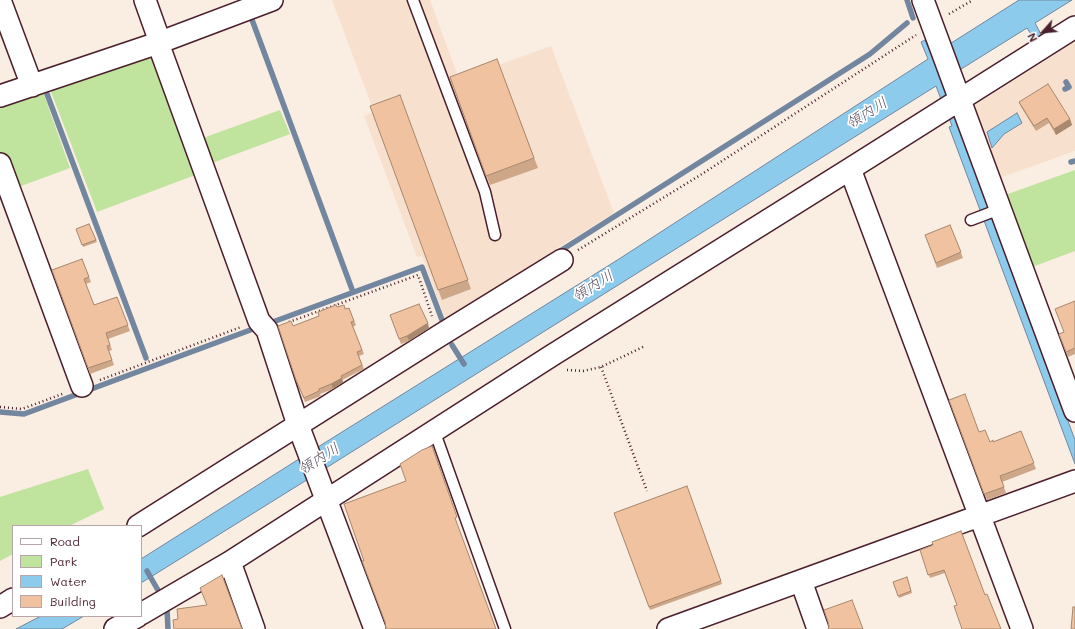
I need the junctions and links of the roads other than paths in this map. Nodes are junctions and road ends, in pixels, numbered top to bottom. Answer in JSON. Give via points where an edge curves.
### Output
{"nodes":[{"id":1,"x":0,"y":0,"type":"edge"},
{"id":2,"x":145,"y":0,"type":"edge"},
{"id":3,"x":272,"y":0,"type":"edge"},
{"id":4,"x":413,"y":0,"type":"edge"},
{"id":5,"x":923,"y":0,"type":"edge"},
{"id":6,"x":1075,"y":27,"type":"edge"},
{"id":7,"x":159,"y":42,"type":"junction"},
{"id":8,"x":32,"y":86,"type":"junction"},
{"id":9,"x":0,"y":96,"type":"edge"},
{"id":10,"x":960,"y":99,"type":"junction"},
{"id":11,"x":0,"y":164,"type":"edge"},
{"id":12,"x":850,"y":169,"type":"junction"},
{"id":13,"x":992,"y":212,"type":"junction"},
{"id":14,"x":971,"y":220,"type":"dead end"},
{"id":15,"x":495,"y":235,"type":"dead end"},
{"id":16,"x":562,"y":260,"type":"road end"},
{"id":17,"x":82,"y":386,"type":"road end"},
{"id":18,"x":1075,"y":411,"type":"edge"},
{"id":19,"x":299,"y":428,"type":"junction"},
{"id":20,"x":434,"y":430,"type":"junction"},
{"id":21,"x":1075,"y":481,"type":"edge"},
{"id":22,"x":326,"y":498,"type":"junction"},
{"id":23,"x":979,"y":516,"type":"junction"},
{"id":24,"x":140,"y":525,"type":"edge"},
{"id":25,"x":230,"y":562,"type":"junction"},
{"id":26,"x":801,"y":581,"type":"junction"},
{"id":27,"x":12,"y":600,"type":"edge"},
{"id":28,"x":0,"y":606,"type":"edge"},
{"id":29,"x":142,"y":613,"type":"edge"},
{"id":30,"x":136,"y":617,"type":"edge"},
{"id":31,"x":115,"y":629,"type":"edge"},
{"id":32,"x":254,"y":629,"type":"edge"},
{"id":33,"x":375,"y":629,"type":"edge"},
{"id":34,"x":505,"y":629,"type":"edge"},
{"id":35,"x":668,"y":629,"type":"edge"},
{"id":36,"x":818,"y":629,"type":"edge"},
{"id":37,"x":1022,"y":629,"type":"edge"}],
"edges":[{"from":1,"to":8,"type":"street"},
{"from":2,"to":7,"type":"street"},
{"from":3,"to":7,"type":"street"},
{"from":4,"to":15,"type":"lane","via":[[485,192]]},
{"from":5,"to":10,"type":"street"},
{"from":6,"to":10,"type":"street"},
{"from":7,"to":8,"type":"street"},
{"from":7,"to":19,"type":"street"},
{"from":8,"to":9,"type":"street"},
{"from":10,"to":12,"type":"street"},
{"from":10,"to":13,"type":"street"},
{"from":11,"to":17,"type":"street"},
{"from":12,"to":20,"type":"street"},
{"from":12,"to":23,"type":"street"},
{"from":13,"to":14,"type":"lane"},
{"from":13,"to":18,"type":"street"},
{"from":16,"to":19,"type":"street","via":[[439,336]]},
{"from":19,"to":22,"type":"street"},
{"from":19,"to":24,"type":"street"},
{"from":20,"to":22,"type":"street"},
{"from":20,"to":34,"type":"lane"},
{"from":21,"to":23,"type":"street"},
{"from":22,"to":25,"type":"street"},
{"from":22,"to":33,"type":"street"},
{"from":23,"to":26,"type":"street"},
{"from":23,"to":37,"type":"street"},
{"from":25,"to":29,"type":"street"},
{"from":25,"to":32,"type":"street"},
{"from":26,"to":35,"type":"street"},
{"from":26,"to":36,"type":"street"},
{"from":27,"to":28,"type":"street"},
{"from":30,"to":31,"type":"street"}]}
